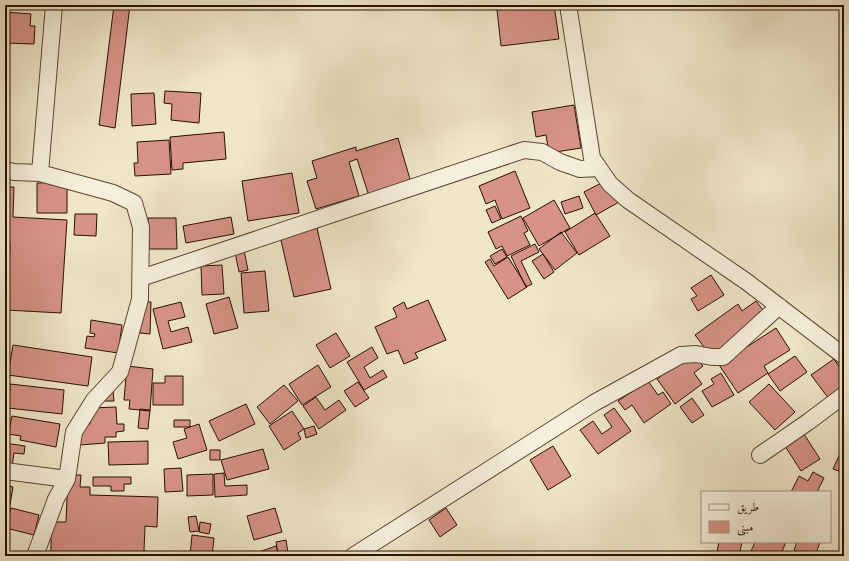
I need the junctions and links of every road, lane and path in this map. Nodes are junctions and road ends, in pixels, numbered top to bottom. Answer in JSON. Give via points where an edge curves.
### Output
{"nodes":[{"id":1,"x":54,"y":5,"type":"edge"},
{"id":2,"x":568,"y":5,"type":"edge"},
{"id":3,"x":599,"y":168,"type":"junction"},
{"id":4,"x":5,"y":170,"type":"edge"},
{"id":5,"x":40,"y":173,"type":"junction"},
{"id":6,"x":141,"y":278,"type":"junction"},
{"id":7,"x":779,"y":306,"type":"junction"},
{"id":8,"x":844,"y":356,"type":"edge"},
{"id":9,"x":844,"y":395,"type":"edge"},
{"id":10,"x":760,"y":455,"type":"dead end"},
{"id":11,"x":5,"y":471,"type":"edge"},
{"id":12,"x":67,"y":479,"type":"junction"},
{"id":13,"x":35,"y":556,"type":"edge"},
{"id":14,"x":353,"y":556,"type":"edge"}],
"edges":[{"from":1,"to":5,"type":"street"},
{"from":2,"to":3,"type":"street","via":[[592,158]]},
{"from":3,"to":6,"type":"street","via":[[580,169],[542,152],[524,150]]},
{"from":3,"to":7,"type":"street","via":[[610,184],[628,200]]},
{"from":4,"to":5,"type":"street"},
{"from":5,"to":6,"type":"street","via":[[113,193],[134,203],[141,227]]},
{"from":6,"to":12,"type":"street","via":[[140,299],[120,372],[94,400],[74,432]]},
{"from":7,"to":8,"type":"street"},
{"from":7,"to":14,"type":"street","via":[[723,357],[681,355],[594,404]]},
{"from":9,"to":10,"type":"street"},
{"from":11,"to":12,"type":"street"},
{"from":12,"to":13,"type":"street","via":[[56,499]]}]}
